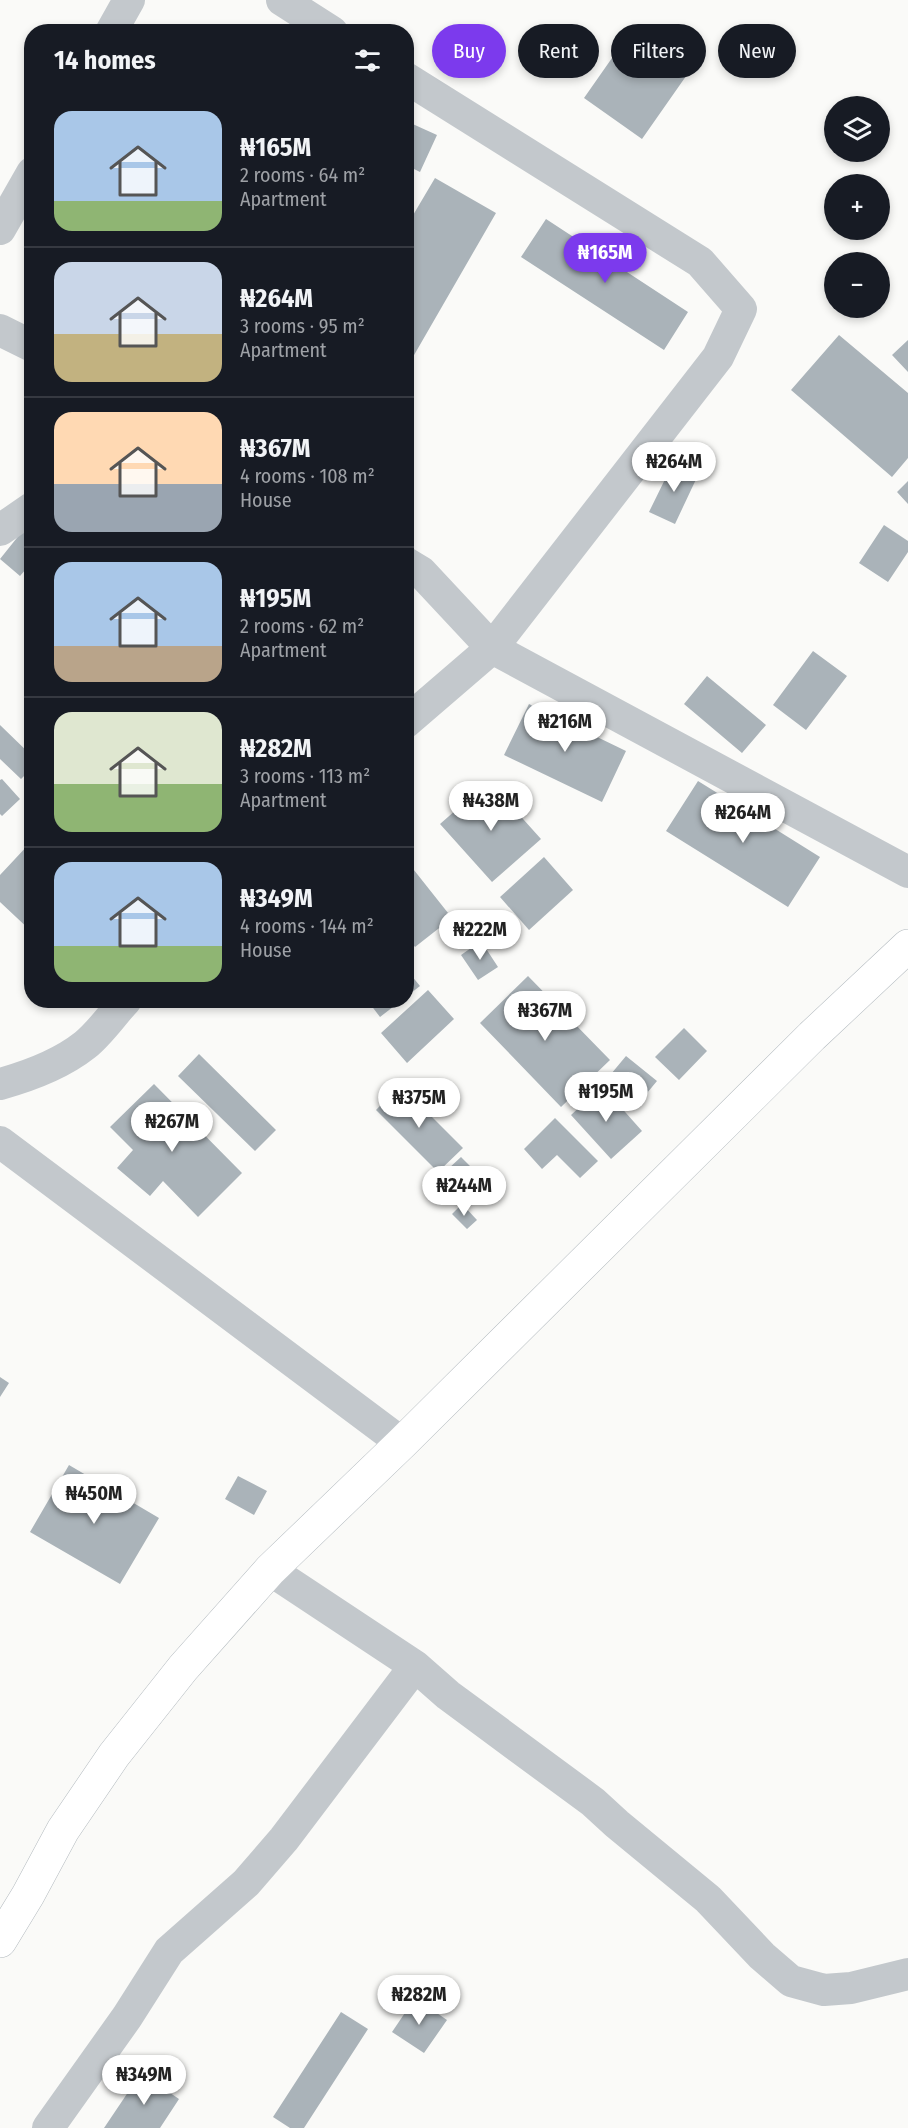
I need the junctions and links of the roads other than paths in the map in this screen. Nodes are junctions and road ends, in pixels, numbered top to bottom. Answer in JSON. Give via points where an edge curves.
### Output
{"nodes":[{"id":1,"x":129,"y":0,"type":"edge"},
{"id":2,"x":282,"y":0,"type":"edge"},
{"id":3,"x":116,"y":24,"type":"edge"},
{"id":4,"x":320,"y":24,"type":"edge"},
{"id":5,"x":414,"y":83,"type":"edge"},
{"id":6,"x":24,"y":187,"type":"edge"},
{"id":7,"x":0,"y":229,"type":"edge"},
{"id":8,"x":0,"y":330,"type":"edge"},
{"id":9,"x":24,"y":342,"type":"edge"},
{"id":10,"x":24,"y":514,"type":"edge"},
{"id":11,"x":0,"y":530,"type":"edge"},
{"id":12,"x":414,"y":568,"type":"edge"},
{"id":13,"x":492,"y":648,"type":"junction"},
{"id":14,"x":414,"y":715,"type":"edge"},
{"id":15,"x":908,"y":872,"type":"edge"},
{"id":16,"x":908,"y":945,"type":"edge"},
{"id":17,"x":119,"y":1008,"type":"edge"},
{"id":18,"x":0,"y":1084,"type":"edge"},
{"id":19,"x":0,"y":1142,"type":"edge"},
{"id":20,"x":402,"y":1443,"type":"junction"},
{"id":21,"x":270,"y":1570,"type":"junction"},
{"id":22,"x":415,"y":1666,"type":"junction"},
{"id":23,"x":0,"y":1941,"type":"edge"},
{"id":24,"x":908,"y":1974,"type":"edge"},
{"id":25,"x":48,"y":2128,"type":"edge"}],
"edges":[{"from":1,"to":3,"type":"street"},
{"from":2,"to":4,"type":"street"},
{"from":5,"to":13,"type":"street","via":[[700,262],[741,309],[718,357]]},
{"from":6,"to":7,"type":"street"},
{"from":8,"to":9,"type":"street"},
{"from":10,"to":11,"type":"street"},
{"from":12,"to":13,"type":"street"},
{"from":13,"to":14,"type":"street"},
{"from":13,"to":15,"type":"street"},
{"from":16,"to":20,"type":"street","via":[[803,1044]]},
{"from":17,"to":18,"type":"street","via":[[86,1045],[64,1059]]},
{"from":19,"to":20,"type":"street"},
{"from":20,"to":21,"type":"street"},
{"from":21,"to":22,"type":"street"},
{"from":21,"to":23,"type":"street","via":[[183,1668],[114,1755],[63,1830]]},
{"from":22,"to":24,"type":"street","via":[[448,1695],[593,1802],[708,1899],[791,1981],[824,1990],[851,1988]]},
{"from":22,"to":25,"type":"street","via":[[254,1874],[170,1951]]}]}
